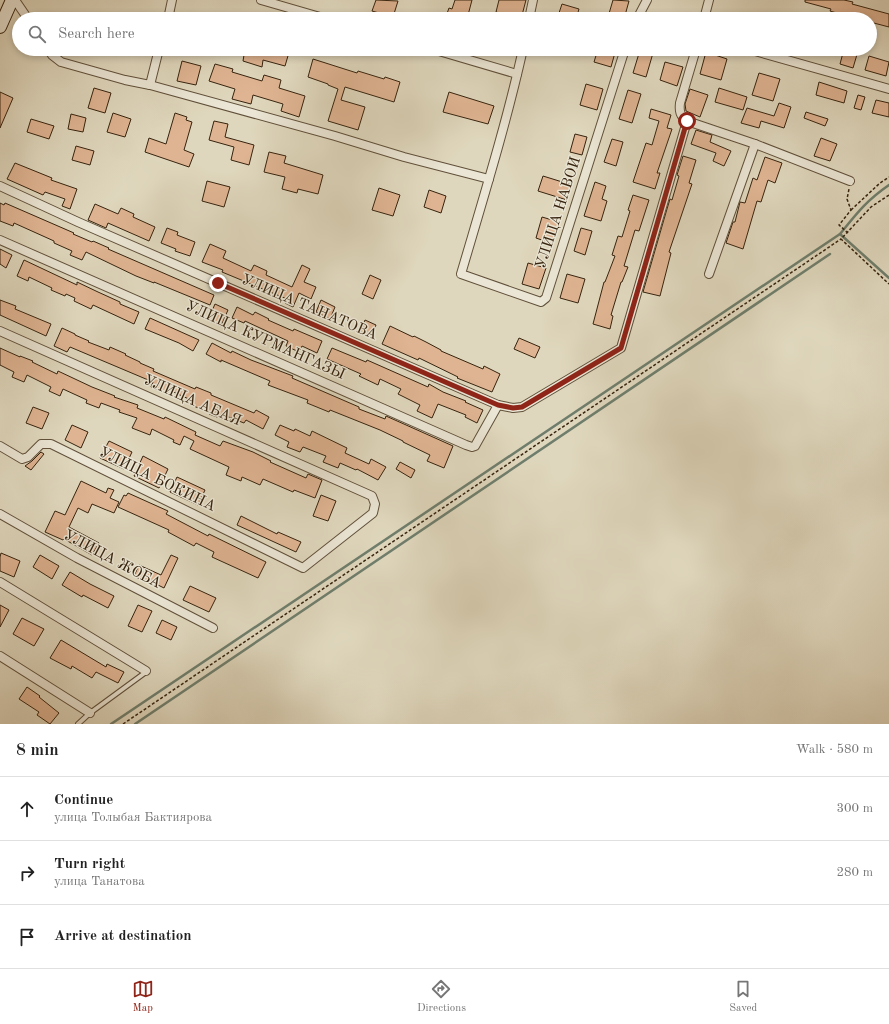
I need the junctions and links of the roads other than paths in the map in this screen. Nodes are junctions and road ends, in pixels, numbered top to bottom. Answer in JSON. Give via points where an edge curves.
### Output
{"nodes":[{"id":1,"x":12,"y":0,"type":"edge"},
{"id":2,"x":15,"y":0,"type":"edge"},
{"id":3,"x":172,"y":0,"type":"edge"},
{"id":4,"x":261,"y":0,"type":"edge"},
{"id":5,"x":533,"y":0,"type":"edge"},
{"id":6,"x":647,"y":0,"type":"edge"},
{"id":7,"x":709,"y":0,"type":"edge"},
{"id":8,"x":23,"y":12,"type":"edge"},
{"id":9,"x":169,"y":12,"type":"edge"},
{"id":10,"x":303,"y":12,"type":"edge"},
{"id":11,"x":530,"y":12,"type":"edge"},
{"id":12,"x":641,"y":12,"type":"edge"},
{"id":13,"x":706,"y":12,"type":"edge"},
{"id":14,"x":0,"y":27,"type":"edge"},
{"id":15,"x":53,"y":56,"type":"edge"},
{"id":16,"x":157,"y":56,"type":"edge"},
{"id":17,"x":456,"y":56,"type":"edge"},
{"id":18,"x":521,"y":56,"type":"edge"},
{"id":19,"x":623,"y":56,"type":"edge"},
{"id":20,"x":694,"y":56,"type":"edge"},
{"id":21,"x":773,"y":56,"type":"edge"},
{"id":22,"x":517,"y":74,"type":"junction"},
{"id":23,"x":150,"y":85,"type":"junction"},
{"id":24,"x":889,"y":89,"type":"edge"},
{"id":25,"x":687,"y":121,"type":"junction"},
{"id":26,"x":755,"y":144,"type":"junction"},
{"id":27,"x":489,"y":179,"type":"junction"},
{"id":28,"x":850,"y":181,"type":"road end"},
{"id":29,"x":0,"y":186,"type":"edge"},
{"id":30,"x":0,"y":240,"type":"edge"},
{"id":31,"x":709,"y":274,"type":"dead end"},
{"id":32,"x":0,"y":331,"type":"edge"},
{"id":33,"x":498,"y":405,"type":"junction"},
{"id":34,"x":0,"y":446,"type":"edge"},
{"id":35,"x":0,"y":514,"type":"edge"},
{"id":36,"x":303,"y":568,"type":"joint"},
{"id":37,"x":0,"y":582,"type":"edge"},
{"id":38,"x":213,"y":628,"type":"dead end"},
{"id":39,"x":0,"y":656,"type":"edge"},
{"id":40,"x":146,"y":671,"type":"joint"},
{"id":41,"x":90,"y":713,"type":"junction"},
{"id":42,"x":78,"y":724,"type":"edge"}],
"edges":[{"from":1,"to":14,"type":"street"},
{"from":2,"to":8,"type":"street"},
{"from":3,"to":9,"type":"street"},
{"from":4,"to":10,"type":"street"},
{"from":5,"to":11,"type":"street"},
{"from":6,"to":12,"type":"street"},
{"from":7,"to":13,"type":"street"},
{"from":15,"to":23,"type":"street","via":[[61,62]]},
{"from":16,"to":23,"type":"street"},
{"from":17,"to":22,"type":"street"},
{"from":18,"to":22,"type":"street"},
{"from":19,"to":27,"type":"street","name":"УЛИЦА НАВОИ","via":[[546,298],[541,302],[461,274]]},
{"from":20,"to":25,"type":"street","via":[[679,111]]},
{"from":21,"to":24,"type":"street"},
{"from":22,"to":27,"type":"street"},
{"from":23,"to":27,"type":"street"},
{"from":25,"to":26,"type":"street"},
{"from":25,"to":33,"type":"street","name":"УЛИЦА ТАНАТОВА","via":[[621,348],[522,407]]},
{"from":26,"to":28,"type":"street"},
{"from":26,"to":31,"type":"street"},
{"from":29,"to":33,"type":"street","name":"УЛИЦА ТАНАТОВА"},
{"from":30,"to":33,"type":"street","name":"УЛИЦА КУРМАНГАЗЫ","via":[[472,447],[475,446]]},
{"from":32,"to":36,"type":"street","name":"УЛИЦА АБАЯ","via":[[372,496],[375,504],[373,513]]},
{"from":34,"to":36,"type":"street","name":"УЛИЦА БОКИНА","via":[[22,459],[42,444],[51,444]]},
{"from":35,"to":38,"type":"street","name":"УЛИЦА ЖОБА","via":[[77,558]]},
{"from":37,"to":40,"type":"street"},
{"from":39,"to":41,"type":"street"},
{"from":40,"to":41,"type":"lane"},
{"from":41,"to":42,"type":"lane"}]}
